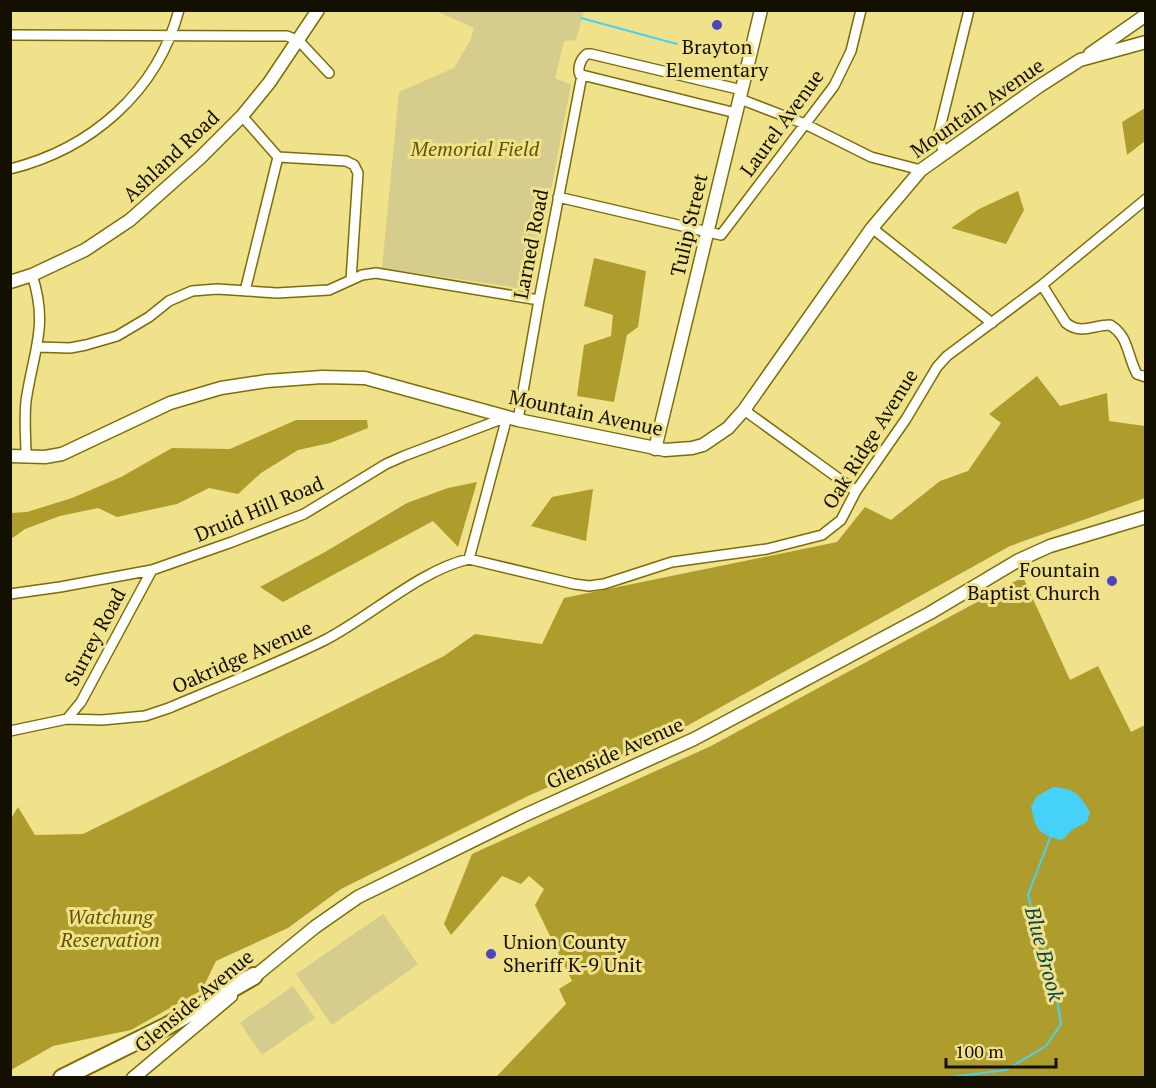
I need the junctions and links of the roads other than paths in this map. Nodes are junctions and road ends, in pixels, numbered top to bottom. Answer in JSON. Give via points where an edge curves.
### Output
{"nodes":[{"id":1,"x":179,"y":10,"type":"edge"},
{"id":2,"x":318,"y":10,"type":"edge"},
{"id":3,"x":761,"y":10,"type":"edge"},
{"id":4,"x":861,"y":10,"type":"edge"},
{"id":5,"x":969,"y":10,"type":"edge"},
{"id":6,"x":1146,"y":15,"type":"edge"},
{"id":7,"x":10,"y":35,"type":"edge"},
{"id":8,"x":171,"y":36,"type":"junction"},
{"id":9,"x":298,"y":41,"type":"junction"},
{"id":10,"x":1146,"y":42,"type":"edge"},
{"id":11,"x":1080,"y":60,"type":"junction"},
{"id":12,"x":329,"y":73,"type":"dead end"},
{"id":13,"x":582,"y":75,"type":"junction"},
{"id":14,"x":741,"y":95,"type":"junction"},
{"id":15,"x":736,"y":112,"type":"junction"},
{"id":16,"x":242,"y":116,"type":"junction"},
{"id":17,"x":806,"y":124,"type":"junction"},
{"id":18,"x":944,"y":153,"type":"junction"},
{"id":19,"x":278,"y":157,"type":"junction"},
{"id":20,"x":10,"y":169,"type":"edge"},
{"id":21,"x":921,"y":170,"type":"junction"},
{"id":22,"x":558,"y":197,"type":"junction"},
{"id":23,"x":1146,"y":200,"type":"edge"},
{"id":24,"x":872,"y":228,"type":"junction"},
{"id":25,"x":707,"y":232,"type":"junction"},
{"id":26,"x":32,"y":275,"type":"junction"},
{"id":27,"x":351,"y":280,"type":"junction"},
{"id":28,"x":10,"y":282,"type":"edge"},
{"id":29,"x":1042,"y":285,"type":"junction"},
{"id":30,"x":245,"y":291,"type":"junction"},
{"id":31,"x":539,"y":300,"type":"junction"},
{"id":32,"x":992,"y":323,"type":"junction"},
{"id":33,"x":38,"y":347,"type":"junction"},
{"id":34,"x":1146,"y":377,"type":"edge"},
{"id":35,"x":744,"y":410,"type":"junction"},
{"id":36,"x":513,"y":419,"type":"junction"},
{"id":37,"x":655,"y":449,"type":"junction"},
{"id":38,"x":10,"y":456,"type":"edge"},
{"id":39,"x":26,"y":457,"type":"junction"},
{"id":40,"x":856,"y":491,"type":"junction"},
{"id":41,"x":1146,"y":517,"type":"edge"},
{"id":42,"x":468,"y":559,"type":"junction"},
{"id":43,"x":152,"y":570,"type":"junction"},
{"id":44,"x":10,"y":594,"type":"edge"},
{"id":45,"x":81,"y":702,"type":"junction"},
{"id":46,"x":67,"y":719,"type":"junction"},
{"id":47,"x":91,"y":719,"type":"junction"},
{"id":48,"x":10,"y":730,"type":"edge"},
{"id":49,"x":254,"y":976,"type":"junction"},
{"id":50,"x":62,"y":1077,"type":"edge"},
{"id":51,"x":133,"y":1077,"type":"edge"}],
"edges":[{"from":1,"to":8,"type":"street"},
{"from":2,"to":9,"type":"main road","name":"Ashland Road"},
{"from":3,"to":14,"type":"main road","name":"Tulip Street"},
{"from":4,"to":17,"type":"street","name":"Laurel Avenue","via":[[843,70]]},
{"from":5,"to":18,"type":"street","via":[[938,136]]},
{"from":6,"to":11,"type":"main road"},
{"from":7,"to":8,"type":"street"},
{"from":8,"to":9,"type":"street","via":[[287,36]]},
{"from":8,"to":20,"type":"street","via":[[144,84],[112,118],[52,156]]},
{"from":9,"to":12,"type":"street"},
{"from":9,"to":16,"type":"main road","name":"Ashland Road"},
{"from":10,"to":11,"type":"main road","name":"Mountain Avenue"},
{"from":11,"to":18,"type":"main road","name":"Mountain Avenue"},
{"from":13,"to":14,"type":"street","name":"Larned Road","via":[[582,58],[591,54]]},
{"from":13,"to":15,"type":"street"},
{"from":13,"to":22,"type":"street","name":"Larned Road"},
{"from":14,"to":15,"type":"main road","name":"Tulip Street"},
{"from":14,"to":17,"type":"street"},
{"from":15,"to":25,"type":"main road","name":"Tulip Street"},
{"from":16,"to":19,"type":"street"},
{"from":16,"to":26,"type":"main road","name":"Ashland Road","via":[[130,220],[84,250]]},
{"from":17,"to":21,"type":"street","via":[[871,157]]},
{"from":17,"to":25,"type":"street","name":"Laurel Avenue","via":[[721,235]]},
{"from":18,"to":21,"type":"main road","name":"Mountain Avenue"},
{"from":19,"to":27,"type":"street","via":[[346,161],[354,165],[358,173]]},
{"from":19,"to":30,"type":"street"},
{"from":21,"to":24,"type":"main road","name":"Mountain Avenue"},
{"from":22,"to":25,"type":"street"},
{"from":22,"to":31,"type":"street","name":"Larned Road"},
{"from":23,"to":29,"type":"street","name":"Oak Ridge Avenue"},
{"from":24,"to":32,"type":"street"},
{"from":24,"to":35,"type":"main road","name":"Mountain Avenue"},
{"from":25,"to":37,"type":"main road","name":"Tulip Street"},
{"from":26,"to":28,"type":"main road","name":"Ashland Road"},
{"from":26,"to":33,"type":"street","via":[[40,313]]},
{"from":27,"to":30,"type":"street","via":[[329,290]]},
{"from":27,"to":31,"type":"street","via":[[376,273]]},
{"from":29,"to":32,"type":"street","name":"Oak Ridge Avenue"},
{"from":29,"to":34,"type":"street","via":[[1071,327],[1084,330],[1110,325],[1117,329],[1124,337],[1137,374]]},
{"from":30,"to":33,"type":"street","via":[[192,291],[169,301],[132,329],[102,342],[70,348]]},
{"from":31,"to":36,"type":"street","name":"Larned Road"},
{"from":32,"to":40,"type":"street","name":"Oak Ridge Avenue","via":[[937,367]]},
{"from":33,"to":39,"type":"street","via":[[26,405]]},
{"from":35,"to":37,"type":"main road","name":"Mountain Avenue","via":[[728,428],[702,445],[680,450]]},
{"from":35,"to":40,"type":"street"},
{"from":36,"to":37,"type":"main road","name":"Mountain Avenue"},
{"from":36,"to":39,"type":"main road","name":"Mountain Avenue","via":[[365,378],[267,381],[192,396],[69,451]]},
{"from":36,"to":42,"type":"street","name":"Larned Road"},
{"from":36,"to":43,"type":"street","name":"Druid Hill Road","via":[[395,460],[304,514]]},
{"from":38,"to":39,"type":"main road","name":"Mountain Avenue"},
{"from":40,"to":42,"type":"street","name":"Oak Ridge Avenue","via":[[841,520],[822,535],[767,549],[672,562],[604,584],[574,584]]},
{"from":41,"to":49,"type":"main road","name":"Glenside Avenue","via":[[1050,546],[1019,560],[930,613],[694,739],[523,816],[358,897]]},
{"from":42,"to":47,"type":"street","name":"Oakridge Avenue","via":[[435,572],[326,639],[169,708],[144,716]]},
{"from":43,"to":44,"type":"street","name":"Druid Hill Road"},
{"from":43,"to":45,"type":"street","name":"Surrey Road"},
{"from":45,"to":46,"type":"street","name":"Surrey Road"},
{"from":45,"to":47,"type":"street"},
{"from":46,"to":47,"type":"street","name":"Oakridge Avenue"},
{"from":46,"to":48,"type":"street","name":"Oakridge Avenue"},
{"from":49,"to":50,"type":"highway","via":[[167,1026]]},
{"from":49,"to":51,"type":"main road","name":"Glenside Avenue"}]}
